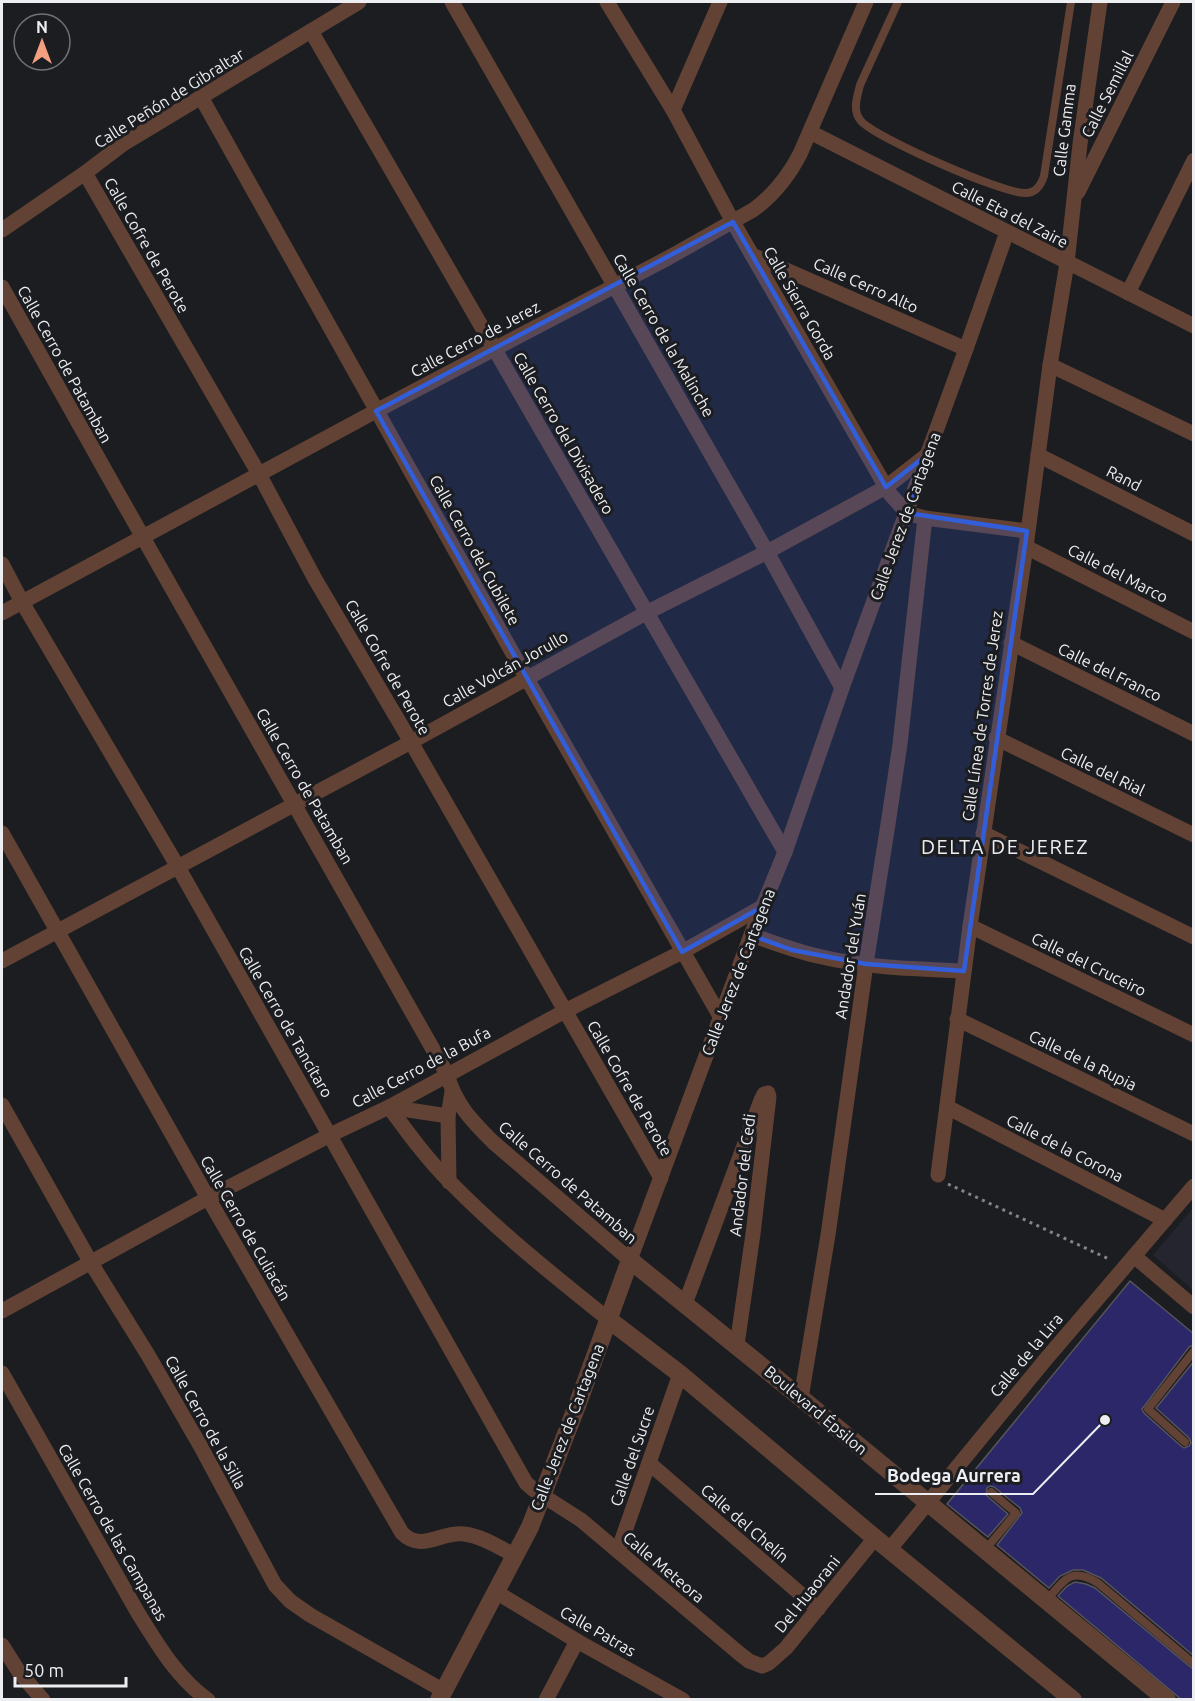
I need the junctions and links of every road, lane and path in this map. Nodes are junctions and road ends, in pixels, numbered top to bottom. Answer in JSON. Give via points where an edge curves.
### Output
{"nodes":[{"id":1,"x":359,"y":2,"type":"edge"},
{"id":2,"x":452,"y":2,"type":"edge"},
{"id":3,"x":607,"y":2,"type":"edge"},
{"id":4,"x":720,"y":2,"type":"edge"},
{"id":5,"x":866,"y":2,"type":"edge"},
{"id":6,"x":898,"y":2,"type":"edge"},
{"id":7,"x":1071,"y":2,"type":"edge"},
{"id":8,"x":1100,"y":2,"type":"edge"},
{"id":9,"x":1173,"y":2,"type":"edge"},
{"id":10,"x":311,"y":32,"type":"junction"},
{"id":11,"x":201,"y":97,"type":"junction"},
{"id":12,"x":673,"y":110,"type":"junction"},
{"id":13,"x":810,"y":132,"type":"junction"},
{"id":14,"x":1194,"y":160,"type":"edge"},
{"id":15,"x":85,"y":173,"type":"junction"},
{"id":16,"x":1073,"y":202,"type":"junction"},
{"id":17,"x":733,"y":222,"type":"junction"},
{"id":18,"x":2,"y":230,"type":"edge"},
{"id":19,"x":1006,"y":232,"type":"junction"},
{"id":20,"x":752,"y":255,"type":"junction"},
{"id":21,"x":1067,"y":263,"type":"junction"},
{"id":22,"x":615,"y":286,"type":"junction"},
{"id":23,"x":2,"y":287,"type":"edge"},
{"id":24,"x":1128,"y":293,"type":"junction"},
{"id":25,"x":1194,"y":326,"type":"edge"},
{"id":26,"x":966,"y":348,"type":"junction"},
{"id":27,"x":496,"y":350,"type":"junction"},
{"id":28,"x":1050,"y":365,"type":"junction"},
{"id":29,"x":376,"y":411,"type":"junction"},
{"id":30,"x":1194,"y":434,"type":"edge"},
{"id":31,"x":928,"y":454,"type":"junction"},
{"id":32,"x":1038,"y":455,"type":"junction"},
{"id":33,"x":259,"y":474,"type":"junction"},
{"id":34,"x":886,"y":487,"type":"junction"},
{"id":35,"x":907,"y":513,"type":"junction"},
{"id":36,"x":925,"y":518,"type":"junction"},
{"id":37,"x":1027,"y":531,"type":"junction"},
{"id":38,"x":1194,"y":534,"type":"edge"},
{"id":39,"x":142,"y":538,"type":"junction"},
{"id":40,"x":1026,"y":547,"type":"junction"},
{"id":41,"x":767,"y":552,"type":"junction"},
{"id":42,"x":2,"y":564,"type":"edge"},
{"id":43,"x":22,"y":602,"type":"junction"},
{"id":44,"x":2,"y":613,"type":"edge"},
{"id":45,"x":646,"y":613,"type":"junction"},
{"id":46,"x":1194,"y":632,"type":"edge"},
{"id":47,"x":1011,"y":643,"type":"junction"},
{"id":48,"x":526,"y":677,"type":"junction"},
{"id":49,"x":842,"y":688,"type":"junction"},
{"id":50,"x":1194,"y":734,"type":"edge"},
{"id":51,"x":996,"y":738,"type":"junction"},
{"id":52,"x":411,"y":742,"type":"junction"},
{"id":53,"x":295,"y":803,"type":"junction"},
{"id":54,"x":2,"y":833,"type":"edge"},
{"id":55,"x":983,"y":833,"type":"junction"},
{"id":56,"x":1194,"y":835,"type":"edge"},
{"id":57,"x":785,"y":852,"type":"junction"},
{"id":58,"x":178,"y":867,"type":"junction"},
{"id":59,"x":762,"y":907,"type":"junction"},
{"id":60,"x":969,"y":926,"type":"junction"},
{"id":61,"x":57,"y":932,"type":"junction"},
{"id":62,"x":751,"y":935,"type":"junction"},
{"id":63,"x":1194,"y":937,"type":"edge"},
{"id":64,"x":682,"y":952,"type":"junction"},
{"id":65,"x":2,"y":961,"type":"edge"},
{"id":66,"x":866,"y":964,"type":"junction"},
{"id":67,"x":964,"y":970,"type":"junction"},
{"id":68,"x":565,"y":1011,"type":"junction"},
{"id":69,"x":721,"y":1018,"type":"junction"},
{"id":70,"x":957,"y":1019,"type":"junction"},
{"id":71,"x":1194,"y":1035,"type":"edge"},
{"id":72,"x":447,"y":1074,"type":"junction"},
{"id":73,"x":452,"y":1092,"type":"junction"},
{"id":74,"x":2,"y":1105,"type":"edge"},
{"id":75,"x":388,"y":1107,"type":"junction"},
{"id":76,"x":947,"y":1107,"type":"junction"},
{"id":77,"x":448,"y":1116,"type":"junction"},
{"id":78,"x":1194,"y":1134,"type":"edge"},
{"id":79,"x":330,"y":1135,"type":"junction"},
{"id":80,"x":939,"y":1175,"type":"joint"},
{"id":81,"x":661,"y":1178,"type":"junction"},
{"id":82,"x":449,"y":1182,"type":"junction"},
{"id":83,"x":1194,"y":1186,"type":"edge"},
{"id":84,"x":208,"y":1198,"type":"junction"},
{"id":85,"x":1165,"y":1220,"type":"junction"},
{"id":86,"x":630,"y":1260,"type":"junction"},
{"id":87,"x":1129,"y":1261,"type":"junction"},
{"id":88,"x":92,"y":1263,"type":"junction"},
{"id":89,"x":685,"y":1304,"type":"junction"},
{"id":90,"x":1194,"y":1307,"type":"edge"},
{"id":91,"x":2,"y":1311,"type":"edge"},
{"id":92,"x":608,"y":1319,"type":"junction"},
{"id":93,"x":736,"y":1345,"type":"junction"},
{"id":94,"x":1194,"y":1351,"type":"edge"},
{"id":95,"x":2,"y":1373,"type":"edge"},
{"id":96,"x":680,"y":1374,"type":"junction"},
{"id":97,"x":801,"y":1398,"type":"junction"},
{"id":98,"x":1185,"y":1442,"type":"dead end"},
{"id":99,"x":649,"y":1463,"type":"junction"},
{"id":100,"x":991,"y":1492,"type":"dead end"},
{"id":101,"x":542,"y":1495,"type":"junction"},
{"id":102,"x":927,"y":1503,"type":"junction"},
{"id":103,"x":875,"y":1538,"type":"junction"},
{"id":104,"x":889,"y":1550,"type":"junction"},
{"id":105,"x":985,"y":1550,"type":"junction"},
{"id":106,"x":618,"y":1551,"type":"junction"},
{"id":107,"x":516,"y":1556,"type":"junction"},
{"id":108,"x":496,"y":1592,"type":"junction"},
{"id":109,"x":1047,"y":1600,"type":"junction"},
{"id":110,"x":818,"y":1609,"type":"junction"},
{"id":111,"x":577,"y":1641,"type":"junction"},
{"id":112,"x":2,"y":1645,"type":"edge"},
{"id":113,"x":1194,"y":1664,"type":"edge"},
{"id":114,"x":762,"y":1666,"type":"joint"},
{"id":115,"x":658,"y":1693,"type":"edge"},
{"id":116,"x":441,"y":1695,"type":"edge"},
{"id":117,"x":43,"y":1700,"type":"edge"},
{"id":118,"x":208,"y":1700,"type":"edge"},
{"id":119,"x":546,"y":1700,"type":"edge"},
{"id":120,"x":683,"y":1700,"type":"edge"},
{"id":121,"x":1073,"y":1700,"type":"edge"},
{"id":122,"x":1167,"y":1700,"type":"edge"}],
"edges":[{"from":1,"to":10,"type":"street","name":"Calle Peñón de Gibraltar"},
{"from":2,"to":22,"type":"street","name":"Calle Cerro de la Malinche"},
{"from":3,"to":12,"type":"street","name":"Calle Sierra Gorda"},
{"from":4,"to":12,"type":"street"},
{"from":5,"to":13,"type":"street","name":"Calle Cerro de Jerez"},
{"from":6,"to":7,"type":"lane","via":[[860,85],[856,110],[860,120],[917,152],[980,180],[1029,193],[1041,184],[1047,164]]},
{"from":8,"to":16,"type":"street","name":"Calle Gamma"},
{"from":9,"to":16,"type":"street","name":"Calle Semillal"},
{"from":10,"to":11,"type":"street","name":"Calle Peñón de Gibraltar"},
{"from":10,"to":27,"type":"street","name":"Calle Cerro del Divisadero"},
{"from":11,"to":15,"type":"street","name":"Calle Peñón de Gibraltar","via":[[123,144]]},
{"from":11,"to":29,"type":"street","name":"Calle Cerro del Cubilete"},
{"from":12,"to":17,"type":"street","name":"Calle Sierra Gorda"},
{"from":13,"to":17,"type":"street","name":"Calle Cerro de Jerez","via":[[778,189]]},
{"from":13,"to":19,"type":"street","name":"Calle Eta del Zaire"},
{"from":14,"to":24,"type":"street"},
{"from":15,"to":18,"type":"street","name":"Calle Peñón de Gibraltar"},
{"from":15,"to":33,"type":"street","name":"Calle Cofre de Perote"},
{"from":16,"to":21,"type":"street","name":"Calle Gamma"},
{"from":17,"to":20,"type":"street","name":"Calle Sierra Gorda"},
{"from":17,"to":22,"type":"street","name":"Calle Cerro de Jerez"},
{"from":19,"to":21,"type":"street","name":"Calle Eta del Zaire"},
{"from":19,"to":26,"type":"street","name":"Calle Jerez de Cartagena"},
{"from":20,"to":26,"type":"street","name":"Calle Cerro Alto"},
{"from":20,"to":34,"type":"street","name":"Calle Sierra Gorda"},
{"from":21,"to":24,"type":"street","name":"Calle Eta del Zaire"},
{"from":21,"to":28,"type":"street","name":"Calle Línea de Torres de Jerez"},
{"from":22,"to":27,"type":"street","name":"Calle Cerro de Jerez"},
{"from":22,"to":41,"type":"street","name":"Calle Cerro de la Malinche"},
{"from":23,"to":39,"type":"street","name":"Calle Cerro de Patamban"},
{"from":24,"to":25,"type":"street","name":"Calle Eta del Zaire"},
{"from":26,"to":31,"type":"street","name":"Calle Jerez de Cartagena"},
{"from":27,"to":29,"type":"street","name":"Calle Cerro de Jerez"},
{"from":27,"to":45,"type":"street","name":"Calle Cerro del Divisadero"},
{"from":28,"to":30,"type":"street"},
{"from":28,"to":32,"type":"street","name":"Calle Línea de Torres de Jerez"},
{"from":29,"to":33,"type":"street","name":"Calle Cerro de Jerez"},
{"from":29,"to":48,"type":"street","name":"Calle Cerro del Cubilete"},
{"from":31,"to":34,"type":"street","name":"Calle Volcán Jorullo"},
{"from":31,"to":35,"type":"street","name":"Calle Jerez de Cartagena"},
{"from":32,"to":37,"type":"street","name":"Calle Línea de Torres de Jerez"},
{"from":32,"to":38,"type":"street","name":"Rand"},
{"from":33,"to":39,"type":"street","name":"Calle Cerro de Jerez"},
{"from":33,"to":52,"type":"street","name":"Calle Cofre de Perote","via":[[315,579]]},
{"from":34,"to":35,"type":"street","name":"Calle Sierra Gorda"},
{"from":34,"to":41,"type":"street","name":"Calle Volcán Jorullo"},
{"from":35,"to":36,"type":"street"},
{"from":35,"to":49,"type":"street","name":"Calle Jerez de Cartagena"},
{"from":36,"to":37,"type":"street"},
{"from":36,"to":66,"type":"street","name":"Andador del Yuán","via":[[898,755]]},
{"from":37,"to":40,"type":"street","name":"Calle Línea de Torres de Jerez"},
{"from":39,"to":43,"type":"street","name":"Calle Cerro de Jerez"},
{"from":39,"to":53,"type":"street","name":"Calle Cerro de Patamban"},
{"from":40,"to":46,"type":"street","name":"Calle del Marco"},
{"from":40,"to":47,"type":"street","name":"Calle Línea de Torres de Jerez"},
{"from":41,"to":45,"type":"street","name":"Calle Volcán Jorullo"},
{"from":41,"to":49,"type":"street","name":"Calle Cerro de la Malinche"},
{"from":42,"to":43,"type":"street","name":"Calle Cerro de Tancítaro"},
{"from":43,"to":44,"type":"street","name":"Calle Cerro de Jerez"},
{"from":43,"to":58,"type":"street","name":"Calle Cerro de Tancítaro"},
{"from":45,"to":48,"type":"street","name":"Calle Volcán Jorullo"},
{"from":45,"to":57,"type":"street","name":"Calle Cerro del Divisadero"},
{"from":47,"to":50,"type":"street","name":"Calle del Franco"},
{"from":47,"to":51,"type":"street","name":"Calle Línea de Torres de Jerez"},
{"from":48,"to":52,"type":"street","name":"Calle Volcán Jorullo"},
{"from":48,"to":64,"type":"street","name":"Calle Cerro del Cubilete"},
{"from":49,"to":57,"type":"street","name":"Calle Jerez de Cartagena"},
{"from":51,"to":55,"type":"street","name":"Calle Línea de Torres de Jerez"},
{"from":51,"to":56,"type":"street","name":"Calle del Rial"},
{"from":52,"to":53,"type":"street","name":"Calle Volcán Jorullo"},
{"from":52,"to":68,"type":"street","name":"Calle Cofre de Perote"},
{"from":53,"to":58,"type":"street","name":"Calle Volcán Jorullo"},
{"from":53,"to":72,"type":"street","name":"Calle Cerro de Patamban"},
{"from":54,"to":61,"type":"street","name":"Calle Cerro de Culiacán"},
{"from":55,"to":60,"type":"street","name":"Calle Línea de Torres de Jerez"},
{"from":55,"to":63,"type":"street"},
{"from":57,"to":59,"type":"street","name":"Calle Jerez de Cartagena"},
{"from":58,"to":61,"type":"street","name":"Calle Volcán Jorullo"},
{"from":58,"to":79,"type":"street","name":"Calle Cerro de Tancítaro"},
{"from":59,"to":62,"type":"street","name":"Calle Jerez de Cartagena"},
{"from":59,"to":64,"type":"street","name":"Calle Cerro de la Bufa"},
{"from":60,"to":67,"type":"street","name":"Calle Línea de Torres de Jerez"},
{"from":60,"to":71,"type":"street","name":"Calle del Cruceiro"},
{"from":61,"to":65,"type":"street","name":"Calle Volcán Jorullo"},
{"from":61,"to":84,"type":"street","name":"Calle Cerro de Culiacán"},
{"from":62,"to":66,"type":"street","via":[[792,950]]},
{"from":62,"to":69,"type":"street","name":"Calle Jerez de Cartagena"},
{"from":64,"to":68,"type":"street","name":"Calle Cerro de la Bufa"},
{"from":64,"to":69,"type":"street","name":"Calle Cerro del Cubilete"},
{"from":66,"to":67,"type":"street"},
{"from":66,"to":97,"type":"street","name":"Andador del Yuán"},
{"from":67,"to":70,"type":"street","name":"Calle Línea de Torres de Jerez"},
{"from":68,"to":72,"type":"street","name":"Calle Cerro de la Bufa"},
{"from":68,"to":81,"type":"street","name":"Calle Cofre de Perote"},
{"from":69,"to":81,"type":"street","name":"Calle Jerez de Cartagena"},
{"from":70,"to":76,"type":"street","name":"Calle Línea de Torres de Jerez"},
{"from":70,"to":78,"type":"street","name":"Calle de la Rupia"},
{"from":72,"to":73,"type":"street","name":"Calle Cerro de Patamban"},
{"from":72,"to":75,"type":"street","name":"Calle Cerro de la Bufa"},
{"from":73,"to":77,"type":"street"},
{"from":73,"to":86,"type":"street","name":"Calle Cerro de Patamban","via":[[473,1122],[494,1142]]},
{"from":74,"to":88,"type":"street","name":"Calle Cerro de la Silla"},
{"from":75,"to":77,"type":"street"},
{"from":75,"to":79,"type":"street","name":"Calle Cerro de la Bufa"},
{"from":75,"to":82,"type":"street"},
{"from":76,"to":80,"type":"street","name":"Calle Línea de Torres de Jerez"},
{"from":76,"to":85,"type":"street","name":"Calle de la Corona"},
{"from":77,"to":82,"type":"street"},
{"from":79,"to":84,"type":"street","name":"Calle Cerro de la Bufa"},
{"from":79,"to":101,"type":"street","name":"Calle Cerro de Tancítaro","via":[[518,1472],[526,1484]]},
{"from":80,"to":87,"type":"path","via":[[951,1186]]},
{"from":81,"to":86,"type":"street","name":"Calle Jerez de Cartagena"},
{"from":82,"to":92,"type":"street","via":[[500,1230]]},
{"from":83,"to":85,"type":"street","name":"Calle de la Lira"},
{"from":84,"to":88,"type":"street","name":"Calle Cerro de la Bufa"},
{"from":84,"to":107,"type":"street","name":"Calle Cerro de Culiacán","via":[[402,1533],[418,1542],[463,1533]]},
{"from":85,"to":87,"type":"street","name":"Calle de la Lira"},
{"from":86,"to":89,"type":"street","name":"Boulevard Épsilon"},
{"from":86,"to":92,"type":"street","name":"Calle Jerez de Cartagena"},
{"from":87,"to":90,"type":"street"},
{"from":87,"to":102,"type":"street","name":"Calle de la Lira"},
{"from":88,"to":91,"type":"street","name":"Calle Cerro de la Bufa"},
{"from":88,"to":116,"type":"street","name":"Calle Cerro de la Silla","via":[[201,1447],[275,1585],[310,1615]]},
{"from":89,"to":93,"type":"street","name":"Boulevard Épsilon"},
{"from":89,"to":93,"type":"street","name":"Andador del Cedi","via":[[763,1096],[768,1093]]},
{"from":92,"to":96,"type":"street"},
{"from":92,"to":101,"type":"street","name":"Calle Jerez de Cartagena"},
{"from":93,"to":97,"type":"street","name":"Boulevard Épsilon"},
{"from":94,"to":98,"type":"lane","via":[[1148,1409]]},
{"from":95,"to":118,"type":"street","name":"Calle Cerro de las Campanas","via":[[160,1648],[178,1673]]},
{"from":96,"to":99,"type":"street","name":"Calle del Sucre"},
{"from":96,"to":103,"type":"street"},
{"from":97,"to":102,"type":"street","name":"Boulevard Épsilon"},
{"from":99,"to":106,"type":"street","name":"Calle del Sucre"},
{"from":99,"to":110,"type":"street","name":"Calle del Chelín"},
{"from":100,"to":105,"type":"lane","via":[[1016,1513]]},
{"from":101,"to":106,"type":"street","name":"Calle Meteora"},
{"from":101,"to":107,"type":"street","name":"Calle Jerez de Cartagena"},
{"from":102,"to":104,"type":"street","name":"Calle de la Lira"},
{"from":102,"to":105,"type":"street","name":"Boulevard Épsilon"},
{"from":103,"to":104,"type":"street"},
{"from":103,"to":110,"type":"street","name":"Del Huaorani"},
{"from":104,"to":121,"type":"street"},
{"from":105,"to":109,"type":"street","name":"Boulevard Épsilon"},
{"from":106,"to":114,"type":"street","name":"Calle Meteora","via":[[740,1654]]},
{"from":107,"to":108,"type":"street","name":"Calle Jerez de Cartagena"},
{"from":108,"to":111,"type":"street","name":"Calle Patras"},
{"from":108,"to":116,"type":"street","name":"Calle Jerez de Cartagena"},
{"from":109,"to":113,"type":"lane","via":[[1072,1575],[1089,1577]]},
{"from":109,"to":122,"type":"street","name":"Boulevard Épsilon"},
{"from":110,"to":114,"type":"street","name":"Del Huaorani","via":[[786,1648]]},
{"from":111,"to":115,"type":"street","name":"Calle Patras"},
{"from":111,"to":119,"type":"street"},
{"from":112,"to":117,"type":"street"},
{"from":115,"to":120,"type":"street","name":"Calle Patras"}]}
